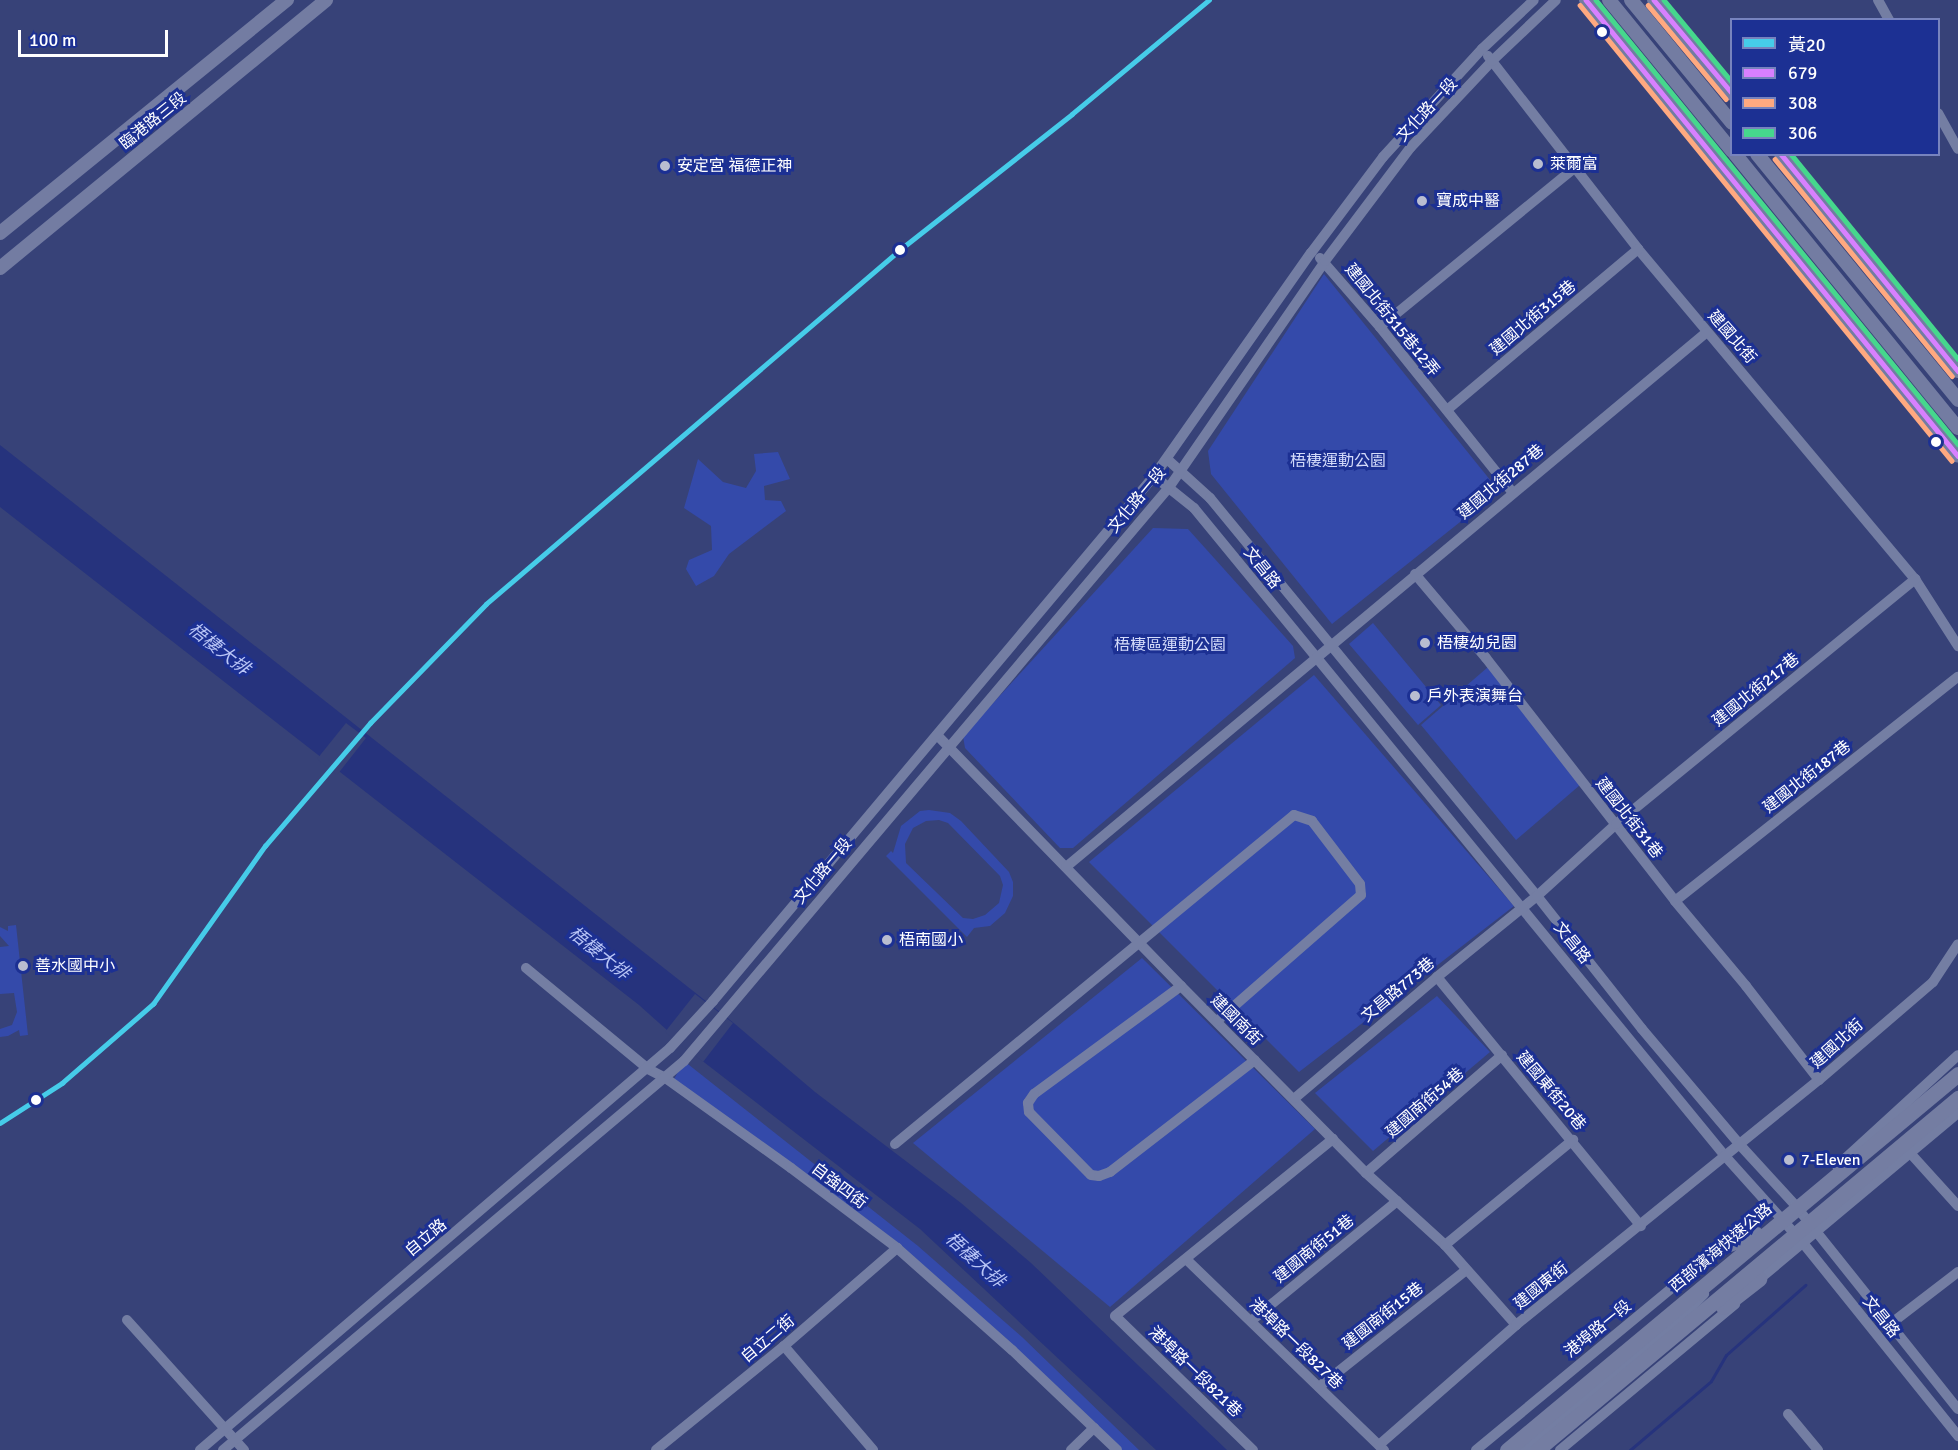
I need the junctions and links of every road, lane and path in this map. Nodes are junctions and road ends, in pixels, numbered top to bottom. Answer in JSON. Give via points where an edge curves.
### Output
{"nodes":[{"id":1,"x":287,"y":0,"type":"edge"},
{"id":2,"x":326,"y":0,"type":"edge"},
{"id":3,"x":1534,"y":0,"type":"edge"},
{"id":4,"x":1556,"y":0,"type":"edge"},
{"id":5,"x":1586,"y":0,"type":"edge"},
{"id":6,"x":1609,"y":0,"type":"edge"},
{"id":7,"x":1631,"y":0,"type":"edge"},
{"id":8,"x":1654,"y":0,"type":"edge"},
{"id":9,"x":1878,"y":0,"type":"edge"},
{"id":10,"x":1888,"y":18,"type":"edge"},
{"id":11,"x":1482,"y":49,"type":"junction"},
{"id":12,"x":1492,"y":61,"type":"junction"},
{"id":13,"x":1730,"y":93,"type":"edge"},
{"id":14,"x":1940,"y":117,"type":"edge"},
{"id":15,"x":1730,"y":122,"type":"edge"},
{"id":16,"x":1958,"y":149,"type":"edge"},
{"id":17,"x":1730,"y":150,"type":"edge"},
{"id":18,"x":1737,"y":156,"type":"edge"},
{"id":19,"x":1759,"y":156,"type":"edge"},
{"id":20,"x":1783,"y":156,"type":"edge"},
{"id":21,"x":1574,"y":168,"type":"junction"},
{"id":22,"x":0,"y":233,"type":"edge"},
{"id":23,"x":1638,"y":249,"type":"junction"},
{"id":24,"x":1311,"y":253,"type":"junction"},
{"id":25,"x":1325,"y":261,"type":"junction"},
{"id":26,"x":0,"y":268,"type":"edge"},
{"id":27,"x":1380,"y":327,"type":"junction"},
{"id":28,"x":1707,"y":332,"type":"junction"},
{"id":29,"x":1958,"y":371,"type":"edge"},
{"id":30,"x":1958,"y":400,"type":"edge"},
{"id":31,"x":1447,"y":410,"type":"junction"},
{"id":32,"x":1958,"y":428,"type":"edge"},
{"id":33,"x":1958,"y":456,"type":"edge"},
{"id":34,"x":1167,"y":459,"type":"junction"},
{"id":35,"x":1181,"y":471,"type":"junction"},
{"id":36,"x":1154,"y":476,"type":"junction"},
{"id":37,"x":1170,"y":486,"type":"junction"},
{"id":38,"x":1512,"y":492,"type":"junction"},
{"id":39,"x":1416,"y":574,"type":"junction"},
{"id":40,"x":1915,"y":579,"type":"junction"},
{"id":41,"x":1958,"y":646,"type":"edge"},
{"id":42,"x":1330,"y":647,"type":"junction"},
{"id":43,"x":1316,"y":657,"type":"junction"},
{"id":44,"x":1958,"y":677,"type":"edge"},
{"id":45,"x":937,"y":735,"type":"junction"},
{"id":46,"x":949,"y":747,"type":"junction"},
{"id":47,"x":1616,"y":824,"type":"junction"},
{"id":48,"x":1066,"y":867,"type":"junction"},
{"id":49,"x":1537,"y":896,"type":"junction"},
{"id":50,"x":1675,"y":901,"type":"junction"},
{"id":51,"x":1523,"y":907,"type":"junction"},
{"id":52,"x":1141,"y":942,"type":"junction"},
{"id":53,"x":1958,"y":944,"type":"edge"},
{"id":54,"x":526,"y":968,"type":"dead end"},
{"id":55,"x":1437,"y":976,"type":"junction"},
{"id":56,"x":1181,"y":986,"type":"junction"},
{"id":57,"x":1217,"y":1021,"type":"junction"},
{"id":58,"x":670,"y":1048,"type":"joint"},
{"id":59,"x":1503,"y":1055,"type":"junction"},
{"id":60,"x":1958,"y":1055,"type":"edge"},
{"id":61,"x":1255,"y":1060,"type":"junction"},
{"id":62,"x":684,"y":1061,"type":"joint"},
{"id":63,"x":648,"y":1069,"type":"junction"},
{"id":64,"x":1958,"y":1074,"type":"edge"},
{"id":65,"x":664,"y":1077,"type":"junction"},
{"id":66,"x":1819,"y":1080,"type":"junction"},
{"id":67,"x":1295,"y":1098,"type":"junction"},
{"id":68,"x":1958,"y":1098,"type":"edge"},
{"id":69,"x":1958,"y":1113,"type":"edge"},
{"id":70,"x":1334,"y":1139,"type":"junction"},
{"id":71,"x":1573,"y":1140,"type":"junction"},
{"id":72,"x":895,"y":1144,"type":"dead end"},
{"id":73,"x":1740,"y":1145,"type":"junction"},
{"id":74,"x":1911,"y":1154,"type":"junction"},
{"id":75,"x":1725,"y":1156,"type":"junction"},
{"id":76,"x":1366,"y":1173,"type":"junction"},
{"id":77,"x":1397,"y":1201,"type":"junction"},
{"id":78,"x":1795,"y":1205,"type":"junction"},
{"id":79,"x":1958,"y":1206,"type":"edge"},
{"id":80,"x":1780,"y":1216,"type":"junction"},
{"id":81,"x":1641,"y":1226,"type":"junction"},
{"id":82,"x":1817,"y":1233,"type":"junction"},
{"id":83,"x":1745,"y":1242,"type":"junction"},
{"id":84,"x":1803,"y":1243,"type":"junction"},
{"id":85,"x":1445,"y":1245,"type":"junction"},
{"id":86,"x":897,"y":1248,"type":"junction"},
{"id":87,"x":1187,"y":1260,"type":"junction"},
{"id":88,"x":1466,"y":1270,"type":"junction"},
{"id":89,"x":1958,"y":1272,"type":"edge"},
{"id":90,"x":1759,"y":1279,"type":"junction"},
{"id":91,"x":127,"y":1320,"type":"dead end"},
{"id":92,"x":1251,"y":1321,"type":"junction"},
{"id":93,"x":1675,"y":1324,"type":"junction"},
{"id":94,"x":1516,"y":1325,"type":"junction"},
{"id":95,"x":1889,"y":1325,"type":"junction"},
{"id":96,"x":784,"y":1346,"type":"junction"},
{"id":97,"x":1319,"y":1387,"type":"junction"},
{"id":98,"x":1956,"y":1403,"type":"edge"},
{"id":99,"x":1788,"y":1414,"type":"dead end"},
{"id":100,"x":225,"y":1428,"type":"junction"},
{"id":101,"x":1094,"y":1428,"type":"junction"},
{"id":102,"x":1958,"y":1436,"type":"edge"},
{"id":103,"x":236,"y":1439,"type":"junction"},
{"id":104,"x":1382,"y":1448,"type":"edge"},
{"id":105,"x":200,"y":1450,"type":"edge"},
{"id":106,"x":223,"y":1450,"type":"edge"},
{"id":107,"x":244,"y":1450,"type":"edge"},
{"id":108,"x":656,"y":1450,"type":"edge"},
{"id":109,"x":873,"y":1450,"type":"edge"},
{"id":110,"x":1071,"y":1450,"type":"edge"},
{"id":111,"x":1116,"y":1450,"type":"edge"},
{"id":112,"x":1253,"y":1450,"type":"edge"},
{"id":113,"x":1476,"y":1450,"type":"edge"},
{"id":114,"x":1494,"y":1450,"type":"edge"},
{"id":115,"x":1507,"y":1450,"type":"edge"},
{"id":116,"x":1524,"y":1450,"type":"edge"},
{"id":117,"x":1537,"y":1450,"type":"edge"},
{"id":118,"x":1549,"y":1450,"type":"edge"},
{"id":119,"x":1560,"y":1450,"type":"edge"},
{"id":120,"x":1818,"y":1450,"type":"edge"}],
"edges":[{"from":1,"to":22,"type":"main road","name":"臨港路三段"},
{"from":2,"to":26,"type":"main road","name":"臨港路三段"},
{"from":3,"to":11,"type":"street","name":"文化路一段"},
{"from":4,"to":12,"type":"street","name":"文化路一段"},
{"from":5,"to":33,"type":"main road"},
{"from":6,"to":17,"type":"main road"},
{"from":7,"to":15,"type":"main road"},
{"from":8,"to":13,"type":"main road"},
{"from":9,"to":10,"type":"street"},
{"from":11,"to":12,"type":"street","name":"建國北街"},
{"from":11,"to":24,"type":"street","name":"文化路一段","via":[[1383,157]]},
{"from":12,"to":21,"type":"street","name":"建國北街"},
{"from":12,"to":25,"type":"street","name":"文化路一段","via":[[1411,147]]},
{"from":14,"to":16,"type":"street"},
{"from":18,"to":32,"type":"main road"},
{"from":19,"to":30,"type":"main road"},
{"from":20,"to":29,"type":"main road"},
{"from":21,"to":23,"type":"street","name":"建國北街"},
{"from":21,"to":27,"type":"street"},
{"from":23,"to":28,"type":"street","name":"建國北街"},
{"from":23,"to":31,"type":"street","name":"建國北街315巷"},
{"from":24,"to":25,"type":"street","name":"建國北街315巷12弄"},
{"from":24,"to":34,"type":"street","name":"文化路一段"},
{"from":25,"to":27,"type":"street","name":"建國北街315巷12弄"},
{"from":25,"to":35,"type":"street","name":"文化路一段"},
{"from":27,"to":31,"type":"street","name":"建國北街315巷12弄"},
{"from":28,"to":38,"type":"street","name":"建國北街287巷"},
{"from":28,"to":40,"type":"street","name":"建國北街"},
{"from":31,"to":38,"type":"street","name":"建國北街315巷12弄"},
{"from":34,"to":35,"type":"street","name":"文昌路"},
{"from":34,"to":36,"type":"street","name":"文化路一段"},
{"from":35,"to":37,"type":"street","name":"文化路一段"},
{"from":35,"to":42,"type":"street","name":"文昌路","via":[[1210,498]]},
{"from":36,"to":37,"type":"street","name":"文昌路"},
{"from":36,"to":45,"type":"street","name":"文化路一段"},
{"from":37,"to":43,"type":"street","name":"文昌路","via":[[1194,508]]},
{"from":37,"to":46,"type":"street","name":"文化路一段"},
{"from":38,"to":39,"type":"street","name":"建國北街287巷"},
{"from":39,"to":42,"type":"street","name":"建國北街287巷"},
{"from":39,"to":47,"type":"street","name":"建國北街31巷"},
{"from":40,"to":41,"type":"street","name":"建國北街"},
{"from":40,"to":47,"type":"street","name":"建國北街217巷"},
{"from":42,"to":43,"type":"street","name":"建國北街287巷"},
{"from":42,"to":49,"type":"street","name":"文昌路"},
{"from":43,"to":48,"type":"street","name":"建國北街287巷"},
{"from":43,"to":51,"type":"street","name":"文昌路"},
{"from":44,"to":50,"type":"street","name":"建國北街187巷"},
{"from":45,"to":46,"type":"street","name":"建國南街"},
{"from":45,"to":58,"type":"street","name":"文化路一段"},
{"from":46,"to":48,"type":"street","name":"建國南街"},
{"from":46,"to":62,"type":"street","name":"文化路一段"},
{"from":47,"to":49,"type":"street","name":"建國北街217巷"},
{"from":47,"to":50,"type":"street","name":"建國北街31巷"},
{"from":48,"to":52,"type":"street","name":"建國南街"},
{"from":49,"to":51,"type":"street","name":"文昌路773巷"},
{"from":49,"to":73,"type":"street","name":"文昌路"},
{"from":50,"to":66,"type":"street","name":"建國北街31巷"},
{"from":51,"to":55,"type":"street","name":"文昌路773巷"},
{"from":51,"to":75,"type":"street","name":"文昌路"},
{"from":52,"to":56,"type":"street","name":"建國南街"},
{"from":52,"to":57,"type":"street","via":[[1294,815],[1312,821],[1359,884],[1361,896]]},
{"from":52,"to":72,"type":"street"},
{"from":53,"to":66,"type":"street","name":"建國北街","via":[[1933,982]]},
{"from":54,"to":63,"type":"street","name":"自強四街"},
{"from":55,"to":59,"type":"street","name":"建國東街20巷"},
{"from":55,"to":67,"type":"street","name":"文昌路773巷"},
{"from":56,"to":57,"type":"street","name":"建國南街"},
{"from":56,"to":61,"type":"street","via":[[1034,1094],[1028,1103],[1029,1112],[1091,1175],[1099,1176],[1110,1172]]},
{"from":57,"to":61,"type":"street","name":"建國南街"},
{"from":58,"to":63,"type":"street","name":"自立路"},
{"from":59,"to":71,"type":"street","name":"建國東街20巷"},
{"from":59,"to":76,"type":"street","name":"建國南街54巷"},
{"from":60,"to":78,"type":"street","name":"港埠路一段"},
{"from":61,"to":67,"type":"street","name":"建國南街"},
{"from":62,"to":65,"type":"street","name":"自立路"},
{"from":63,"to":65,"type":"street","name":"自強四街"},
{"from":63,"to":100,"type":"street","name":"自立路"},
{"from":64,"to":115,"type":"highway","name":"西部濱海快速公路"},
{"from":65,"to":86,"type":"street","name":"自強四街"},
{"from":65,"to":103,"type":"street","name":"自立路"},
{"from":66,"to":73,"type":"street","name":"建國北街"},
{"from":67,"to":70,"type":"street","name":"建國南街"},
{"from":68,"to":117,"type":"highway"},
{"from":69,"to":74,"type":"street","name":"港埠路一段"},
{"from":70,"to":76,"type":"street","name":"建國南街"},
{"from":70,"to":87,"type":"street"},
{"from":71,"to":81,"type":"street","name":"建國東街20巷"},
{"from":71,"to":85,"type":"street"},
{"from":73,"to":75,"type":"street","name":"建國北街"},
{"from":73,"to":78,"type":"street","name":"文昌路"},
{"from":74,"to":79,"type":"street"},
{"from":74,"to":82,"type":"street","name":"港埠路一段"},
{"from":75,"to":80,"type":"street","name":"文昌路"},
{"from":75,"to":81,"type":"street","name":"建國東街"},
{"from":76,"to":77,"type":"street","name":"建國南街"},
{"from":77,"to":85,"type":"street","name":"建國南街"},
{"from":77,"to":92,"type":"street","name":"建國南街51巷"},
{"from":78,"to":80,"type":"street","name":"港埠路一段"},
{"from":78,"to":82,"type":"street","name":"文昌路"},
{"from":80,"to":83,"type":"street","name":"港埠路一段"},
{"from":80,"to":84,"type":"street","name":"文昌路"},
{"from":81,"to":94,"type":"street","name":"建國東街"},
{"from":82,"to":84,"type":"street","name":"港埠路一段"},
{"from":82,"to":95,"type":"street","name":"文昌路"},
{"from":83,"to":93,"type":"street","name":"港埠路一段","via":[[1721,1275]]},
{"from":83,"to":113,"type":"street","name":"港埠路一段","via":[[1715,1252]]},
{"from":83,"to":114,"type":"highway"},
{"from":84,"to":90,"type":"street","name":"港埠路一段"},
{"from":84,"to":102,"type":"street","name":"文昌路"},
{"from":85,"to":88,"type":"street","name":"建國南街"},
{"from":86,"to":96,"type":"street","name":"自立二街"},
{"from":86,"to":101,"type":"street","name":"自強四街"},
{"from":87,"to":92,"type":"street","name":"港埠路一段827巷"},
{"from":87,"to":112,"type":"street","name":"港埠路一段821巷","via":[[1115,1316]]},
{"from":88,"to":94,"type":"street","name":"建國南街"},
{"from":88,"to":97,"type":"street","name":"建國南街15巷"},
{"from":89,"to":95,"type":"street"},
{"from":90,"to":93,"type":"street","name":"港埠路一段"},
{"from":90,"to":118,"type":"highway"},
{"from":90,"to":119,"type":"street","name":"港埠路一段","via":[[1723,1316]]},
{"from":91,"to":100,"type":"street"},
{"from":92,"to":97,"type":"street","name":"港埠路一段827巷"},
{"from":93,"to":116,"type":"street","name":"港埠路一段"},
{"from":94,"to":104,"type":"street","name":"建國東街"},
{"from":95,"to":98,"type":"street","name":"文昌路"},
{"from":96,"to":108,"type":"street","name":"自立二街"},
{"from":96,"to":109,"type":"street"},
{"from":97,"to":104,"type":"street","name":"港埠路一段827巷"},
{"from":99,"to":120,"type":"street"},
{"from":100,"to":103,"type":"street"},
{"from":100,"to":105,"type":"street","name":"自立路"},
{"from":101,"to":110,"type":"street"},
{"from":101,"to":111,"type":"street","name":"自強四街"},
{"from":103,"to":106,"type":"street","name":"自立路"},
{"from":103,"to":107,"type":"street"}]}
